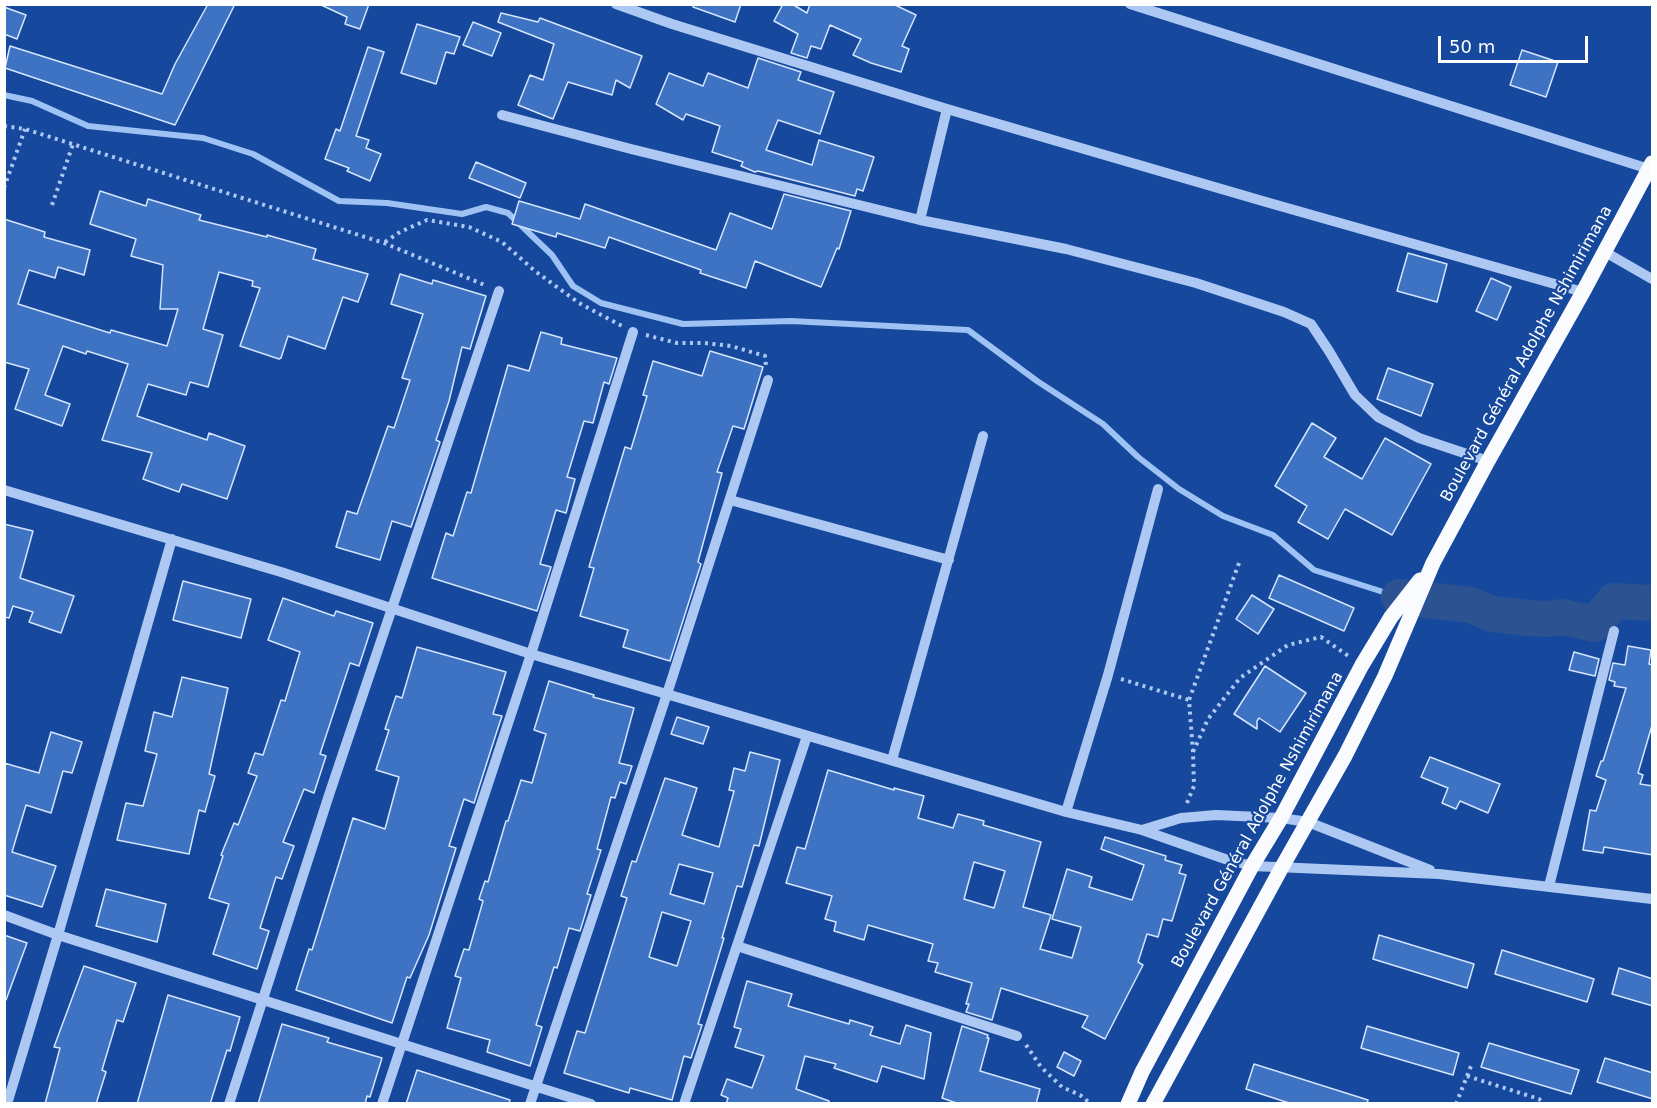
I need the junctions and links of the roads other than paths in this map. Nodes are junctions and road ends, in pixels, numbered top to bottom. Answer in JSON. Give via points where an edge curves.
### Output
{"nodes":[{"id":1,"x":616,"y":4,"type":"edge"},
{"id":2,"x":1130,"y":4,"type":"edge"},
{"id":3,"x":947,"y":109,"type":"junction"},
{"id":4,"x":502,"y":116,"type":"dead end"},
{"id":5,"x":1651,"y":166,"type":"edge"},
{"id":6,"x":920,"y":220,"type":"junction"},
{"id":7,"x":1605,"y":252,"type":"junction"},
{"id":8,"x":1653,"y":279,"type":"edge"},
{"id":9,"x":499,"y":291,"type":"road end"},
{"id":10,"x":1583,"y":292,"type":"junction"},
{"id":11,"x":633,"y":332,"type":"road end"},
{"id":12,"x":768,"y":380,"type":"road end"},
{"id":13,"x":983,"y":436,"type":"dead end"},
{"id":14,"x":1488,"y":461,"type":"junction"},
{"id":15,"x":1158,"y":489,"type":"dead end"},
{"id":16,"x":4,"y":490,"type":"edge"},
{"id":17,"x":730,"y":500,"type":"junction"},
{"id":18,"x":172,"y":539,"type":"junction"},
{"id":19,"x":949,"y":560,"type":"junction"},
{"id":20,"x":1433,"y":563,"type":"junction"},
{"id":21,"x":393,"y":609,"type":"junction"},
{"id":22,"x":1614,"y":631,"type":"dead end"},
{"id":23,"x":531,"y":654,"type":"junction"},
{"id":24,"x":667,"y":694,"type":"junction"},
{"id":25,"x":807,"y":736,"type":"junction"},
{"id":26,"x":892,"y":760,"type":"junction"},
{"id":27,"x":1066,"y":812,"type":"junction"},
{"id":28,"x":1281,"y":818,"type":"junction"},
{"id":29,"x":1308,"y":822,"type":"junction"},
{"id":30,"x":1142,"y":830,"type":"junction"},
{"id":31,"x":1252,"y":866,"type":"junction"},
{"id":32,"x":1282,"y":867,"type":"junction"},
{"id":33,"x":1438,"y":874,"type":"junction"},
{"id":34,"x":1549,"y":886,"type":"junction"},
{"id":35,"x":1653,"y":899,"type":"edge"},
{"id":36,"x":4,"y":915,"type":"edge"},
{"id":37,"x":58,"y":935,"type":"junction"},
{"id":38,"x":737,"y":946,"type":"junction"},
{"id":39,"x":262,"y":999,"type":"junction"},
{"id":40,"x":1017,"y":1035,"type":"road end"},
{"id":41,"x":402,"y":1043,"type":"junction"},
{"id":42,"x":536,"y":1086,"type":"junction"},
{"id":43,"x":7,"y":1104,"type":"edge"},
{"id":44,"x":229,"y":1104,"type":"edge"},
{"id":45,"x":382,"y":1104,"type":"edge"},
{"id":46,"x":530,"y":1104,"type":"edge"},
{"id":47,"x":591,"y":1104,"type":"edge"},
{"id":48,"x":684,"y":1104,"type":"edge"},
{"id":49,"x":1128,"y":1104,"type":"edge"},
{"id":50,"x":1153,"y":1104,"type":"edge"}],
"edges":[{"from":1,"to":3,"type":"street"},
{"from":2,"to":5,"type":"street"},
{"from":3,"to":6,"type":"street"},
{"from":3,"to":10,"type":"street"},
{"from":4,"to":6,"type":"street"},
{"from":5,"to":7,"type":"main road","name":"Boulevard Général Adolphe Nshimirimana"},
{"from":6,"to":14,"type":"street","via":[[1066,249],[1284,312],[1311,324],[1355,395],[1378,417],[1419,438]]},
{"from":7,"to":8,"type":"street"},
{"from":7,"to":10,"type":"main road","name":"Boulevard Général Adolphe Nshimirimana"},
{"from":9,"to":21,"type":"street"},
{"from":10,"to":14,"type":"main road","name":"Boulevard Général Adolphe Nshimirimana"},
{"from":11,"to":23,"type":"street"},
{"from":12,"to":17,"type":"street"},
{"from":13,"to":19,"type":"street"},
{"from":14,"to":20,"type":"main road","name":"Boulevard Général Adolphe Nshimirimana"},
{"from":15,"to":27,"type":"street"},
{"from":16,"to":18,"type":"street"},
{"from":17,"to":19,"type":"street"},
{"from":17,"to":24,"type":"street"},
{"from":18,"to":21,"type":"street"},
{"from":18,"to":37,"type":"street"},
{"from":19,"to":26,"type":"street"},
{"from":20,"to":28,"type":"main road","name":"Boulevard Général Adolphe Nshimirimana","via":[[1391,617],[1362,665]]},
{"from":20,"to":29,"type":"main road","name":"Boulevard Général Adolphe Nshimirimana","via":[[1385,676]]},
{"from":21,"to":23,"type":"street"},
{"from":21,"to":39,"type":"street"},
{"from":22,"to":34,"type":"street"},
{"from":23,"to":24,"type":"street"},
{"from":23,"to":41,"type":"street"},
{"from":24,"to":25,"type":"street"},
{"from":24,"to":42,"type":"street"},
{"from":25,"to":26,"type":"street"},
{"from":25,"to":38,"type":"street"},
{"from":26,"to":27,"type":"street"},
{"from":27,"to":30,"type":"street"},
{"from":28,"to":29,"type":"street"},
{"from":28,"to":30,"type":"street","via":[[1181,818]]},
{"from":28,"to":31,"type":"main road","name":"Boulevard Général Adolphe Nshimirimana"},
{"from":29,"to":32,"type":"main road","name":"Boulevard Général Adolphe Nshimirimana"},
{"from":29,"to":33,"type":"street"},
{"from":30,"to":31,"type":"street"},
{"from":31,"to":32,"type":"street"},
{"from":31,"to":49,"type":"main road","name":"Boulevard Général Adolphe Nshimirimana"},
{"from":32,"to":33,"type":"street"},
{"from":32,"to":50,"type":"main road","name":"Boulevard Général Adolphe Nshimirimana"},
{"from":33,"to":34,"type":"street"},
{"from":34,"to":35,"type":"street"},
{"from":36,"to":37,"type":"street"},
{"from":37,"to":39,"type":"street"},
{"from":37,"to":43,"type":"street"},
{"from":38,"to":40,"type":"street"},
{"from":38,"to":48,"type":"street"},
{"from":39,"to":41,"type":"street"},
{"from":39,"to":44,"type":"street"},
{"from":41,"to":42,"type":"street"},
{"from":41,"to":45,"type":"street"},
{"from":42,"to":46,"type":"street"},
{"from":42,"to":47,"type":"street"}]}
